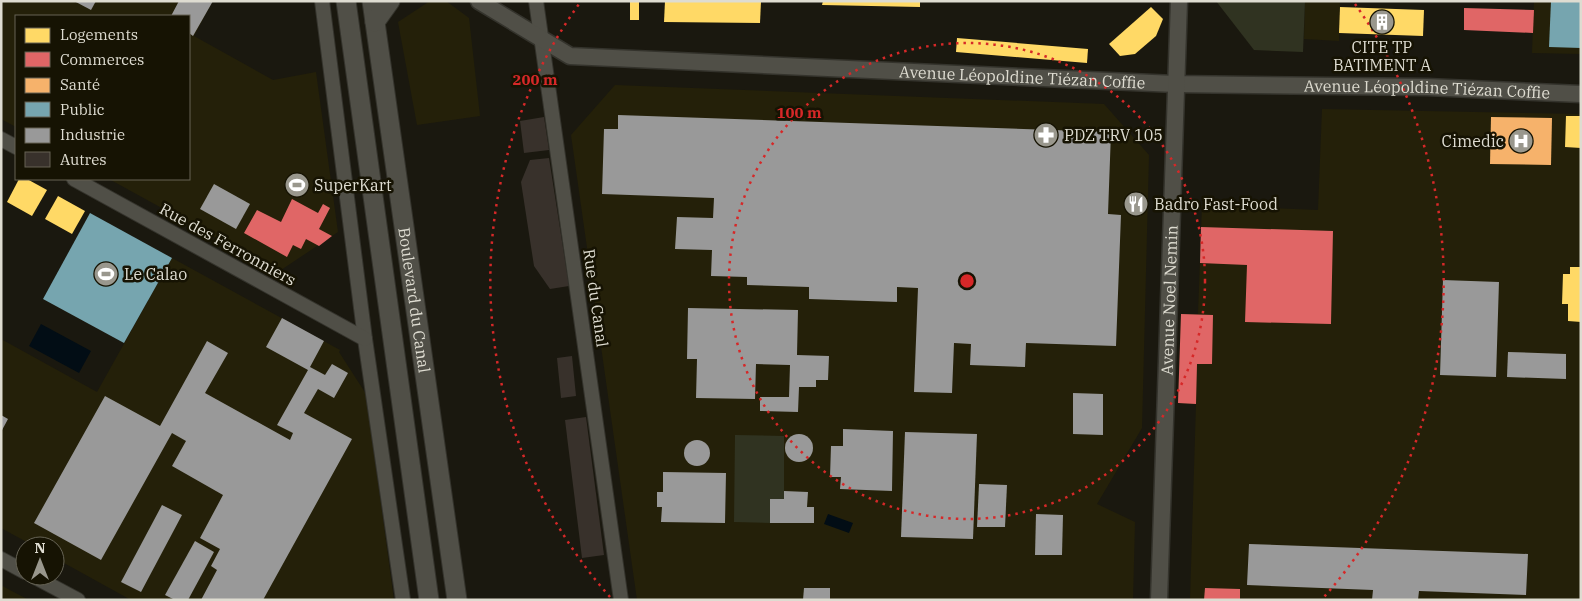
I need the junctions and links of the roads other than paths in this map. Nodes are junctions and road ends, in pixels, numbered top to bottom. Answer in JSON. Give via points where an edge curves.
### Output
{"nodes":[{"id":1,"x":322,"y":1,"type":"edge"},
{"id":2,"x":346,"y":1,"type":"edge"},
{"id":3,"x":372,"y":1,"type":"edge"},
{"id":4,"x":390,"y":1,"type":"edge"},
{"id":5,"x":479,"y":1,"type":"edge"},
{"id":6,"x":536,"y":1,"type":"edge"},
{"id":7,"x":1179,"y":1,"type":"edge"},
{"id":8,"x":375,"y":22,"type":"junction"},
{"id":9,"x":541,"y":39,"type":"junction"},
{"id":10,"x":1175,"y":84,"type":"junction"},
{"id":11,"x":1581,"y":94,"type":"edge"},
{"id":12,"x":1,"y":139,"type":"edge"},
{"id":13,"x":15,"y":146,"type":"edge"},
{"id":14,"x":76,"y":180,"type":"edge"},
{"id":15,"x":365,"y":339,"type":"junction"},
{"id":16,"x":1,"y":559,"type":"edge"},
{"id":17,"x":15,"y":567,"type":"edge"},
{"id":18,"x":52,"y":586,"type":"edge"},
{"id":19,"x":78,"y":600,"type":"edge"},
{"id":20,"x":404,"y":600,"type":"edge"},
{"id":21,"x":429,"y":600,"type":"edge"},
{"id":22,"x":457,"y":600,"type":"edge"},
{"id":23,"x":621,"y":600,"type":"edge"},
{"id":24,"x":1159,"y":600,"type":"edge"}],
"edges":[{"from":1,"to":15,"type":"street"},
{"from":2,"to":21,"type":"main road","name":"Boulevard du Canal"},
{"from":3,"to":8,"type":"main road","name":"Boulevard du Canal"},
{"from":4,"to":8,"type":"main road"},
{"from":5,"to":9,"type":"street","name":"Avenue Léopoldine Tiézan Coffie"},
{"from":6,"to":9,"type":"street","name":"Rue du Canal"},
{"from":7,"to":10,"type":"street","name":"Avenue Noel Nemin"},
{"from":8,"to":22,"type":"main road","name":"Boulevard du Canal"},
{"from":9,"to":10,"type":"street","name":"Avenue Léopoldine Tiézan Coffie","via":[[570,56]]},
{"from":9,"to":23,"type":"street","name":"Rue du Canal"},
{"from":10,"to":11,"type":"street","name":"Avenue Léopoldine Tiézan Coffie","via":[[1428,87]]},
{"from":10,"to":24,"type":"street","name":"Avenue Noel Nemin"},
{"from":12,"to":13,"type":"street"},
{"from":14,"to":15,"type":"street","name":"Rue des Ferronniers"},
{"from":15,"to":20,"type":"street"},
{"from":16,"to":17,"type":"street"},
{"from":18,"to":19,"type":"street"}]}
